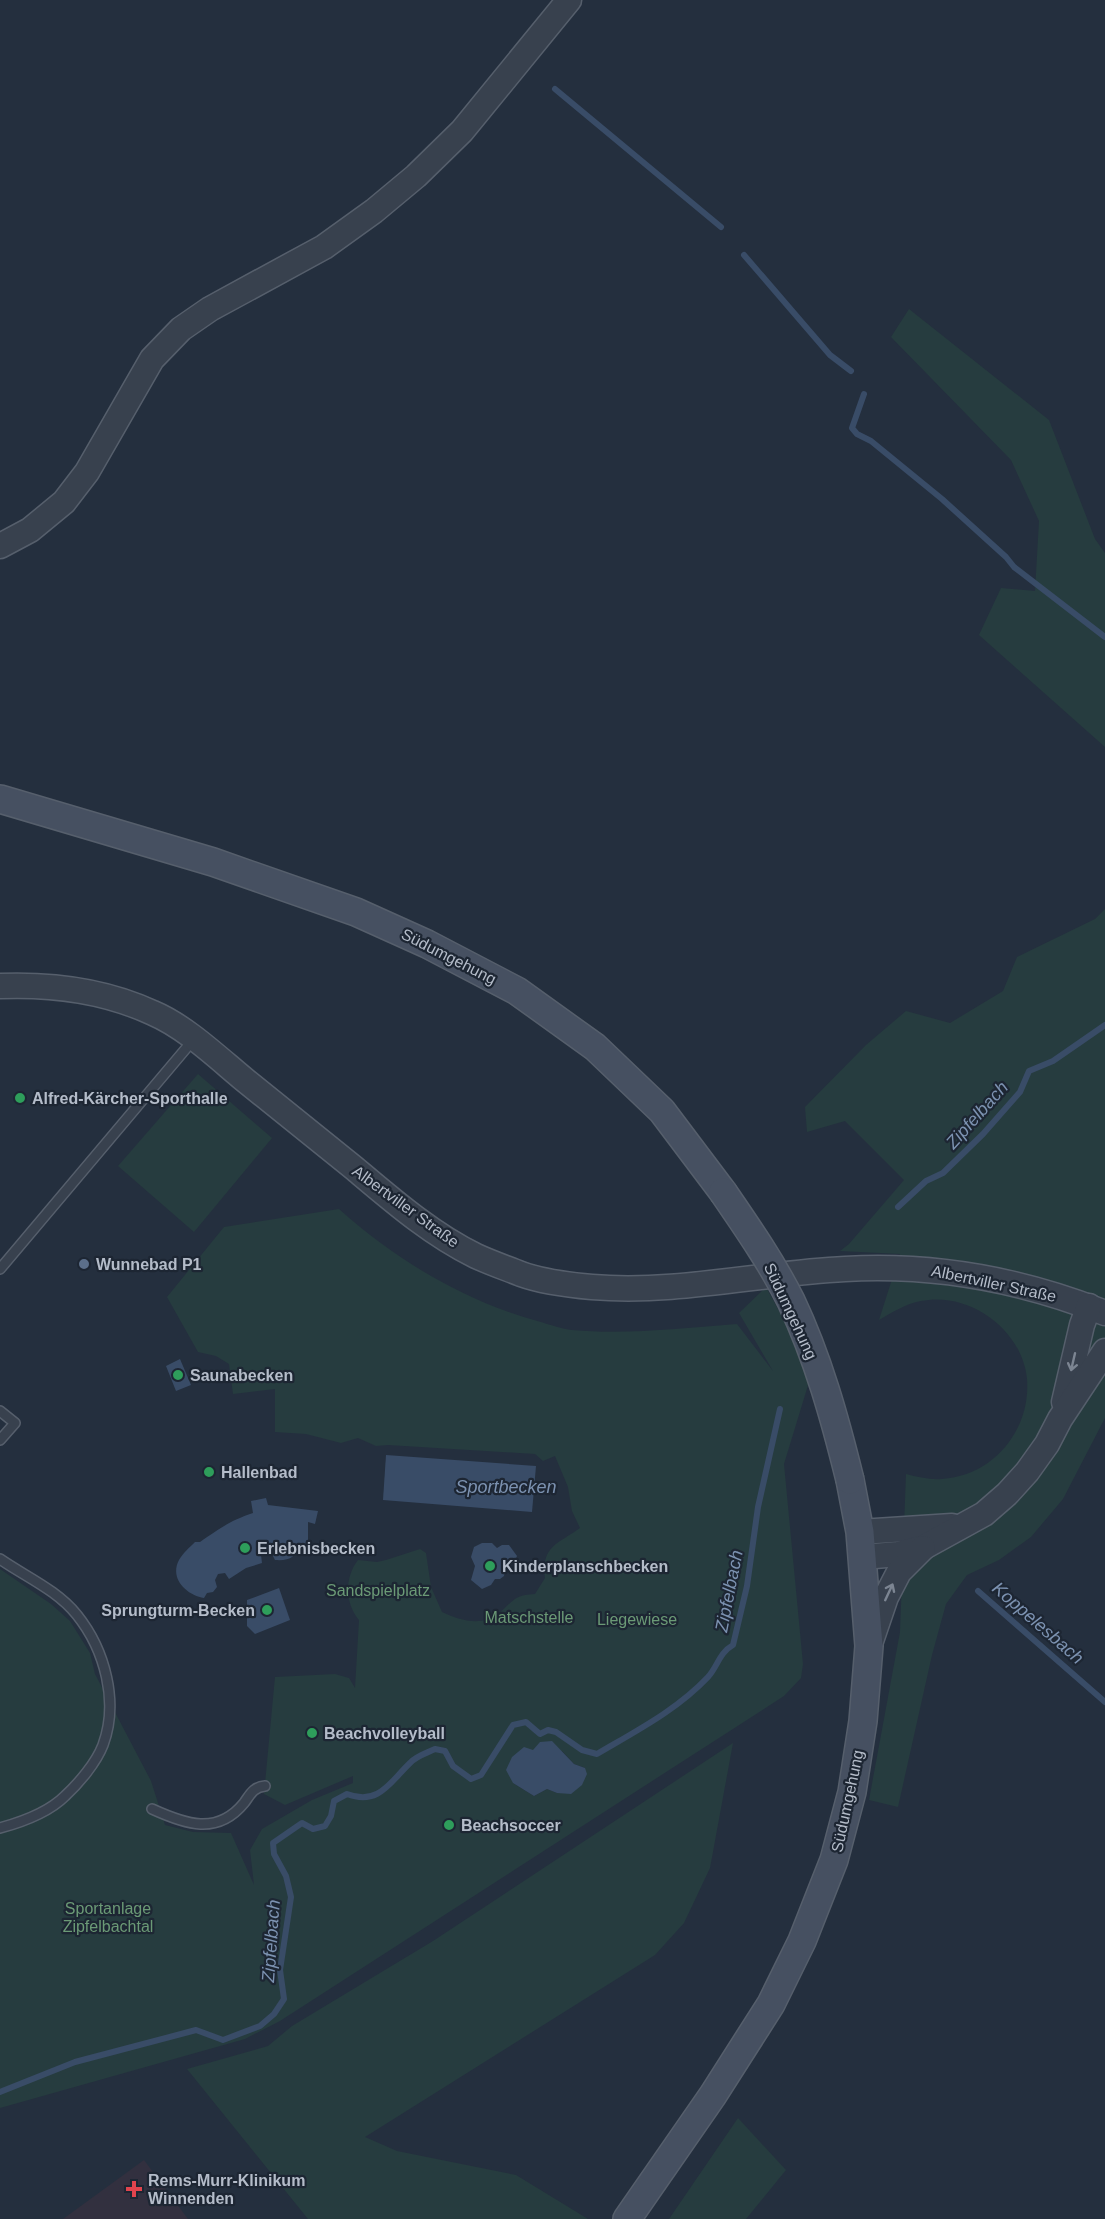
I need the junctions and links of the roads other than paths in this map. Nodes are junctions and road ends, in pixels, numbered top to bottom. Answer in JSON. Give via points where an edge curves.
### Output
{"nodes":[{"id":1,"x":569,"y":0,"type":"edge"},
{"id":2,"x":0,"y":546,"type":"edge"},
{"id":3,"x":0,"y":799,"type":"edge"},
{"id":4,"x":0,"y":986,"type":"edge"},
{"id":5,"x":194,"y":1039,"type":"junction"},
{"id":6,"x":0,"y":1269,"type":"edge"},
{"id":7,"x":1097,"y":1310,"type":"edge"},
{"id":8,"x":1105,"y":1351,"type":"edge"},
{"id":9,"x":0,"y":1412,"type":"edge"},
{"id":10,"x":1060,"y":1419,"type":"junction"},
{"id":11,"x":0,"y":1440,"type":"edge"},
{"id":12,"x":964,"y":1525,"type":"junction"},
{"id":13,"x":861,"y":1545,"type":"junction"},
{"id":14,"x":924,"y":1547,"type":"junction"},
{"id":15,"x":0,"y":1559,"type":"edge"},
{"id":16,"x":869,"y":1646,"type":"junction"},
{"id":17,"x":265,"y":1786,"type":"dead end"},
{"id":18,"x":152,"y":1809,"type":"dead end"},
{"id":19,"x":0,"y":1828,"type":"edge"},
{"id":20,"x":627,"y":2219,"type":"edge"}],
"edges":[{"from":1,"to":2,"type":"street","via":[[462,131],[416,176],[324,247],[181,329],[152,359],[87,472],[64,502],[30,530]]},
{"from":3,"to":13,"type":"main road","name":"Südumgehung","bridge":true,"via":[[213,862],[356,912],[517,991],[595,1047],[662,1111],[763,1251],[791,1302],[829,1402],[850,1480]]},
{"from":4,"to":5,"type":"street","name":"Albertviller Straße","via":[[33,985],[111,997],[155,1013]]},
{"from":5,"to":6,"type":"lane"},
{"from":5,"to":7,"type":"street","name":"Albertviller Straße","via":[[390,1199],[477,1256],[525,1275],[571,1285],[625,1290],[845,1269],[914,1268],[1034,1289]]},
{"from":7,"to":10,"type":"street","one_way":true,"via":[[1082,1325]]},
{"from":8,"to":10,"type":"street"},
{"from":9,"to":11,"type":"lane","via":[[15,1423]]},
{"from":10,"to":12,"type":"street","via":[[1021,1479],[984,1514]]},
{"from":12,"to":13,"type":"street","via":[[916,1530]]},
{"from":12,"to":14,"type":"street"},
{"from":13,"to":14,"type":"street","via":[[898,1554]]},
{"from":13,"to":16,"type":"main road","name":"Südumgehung"},
{"from":16,"to":14,"type":"street","one_way":true,"via":[[899,1572]]},
{"from":15,"to":19,"type":"lane","via":[[46,1587],[76,1614],[102,1661],[110,1706],[103,1745],[64,1798]]},
{"from":16,"to":20,"type":"main road","name":"Südumgehung","via":[[852,1792],[834,1860],[802,1941],[771,2004]]},
{"from":17,"to":18,"type":"lane","via":[[254,1789],[233,1815],[207,1825],[178,1821]]}]}
